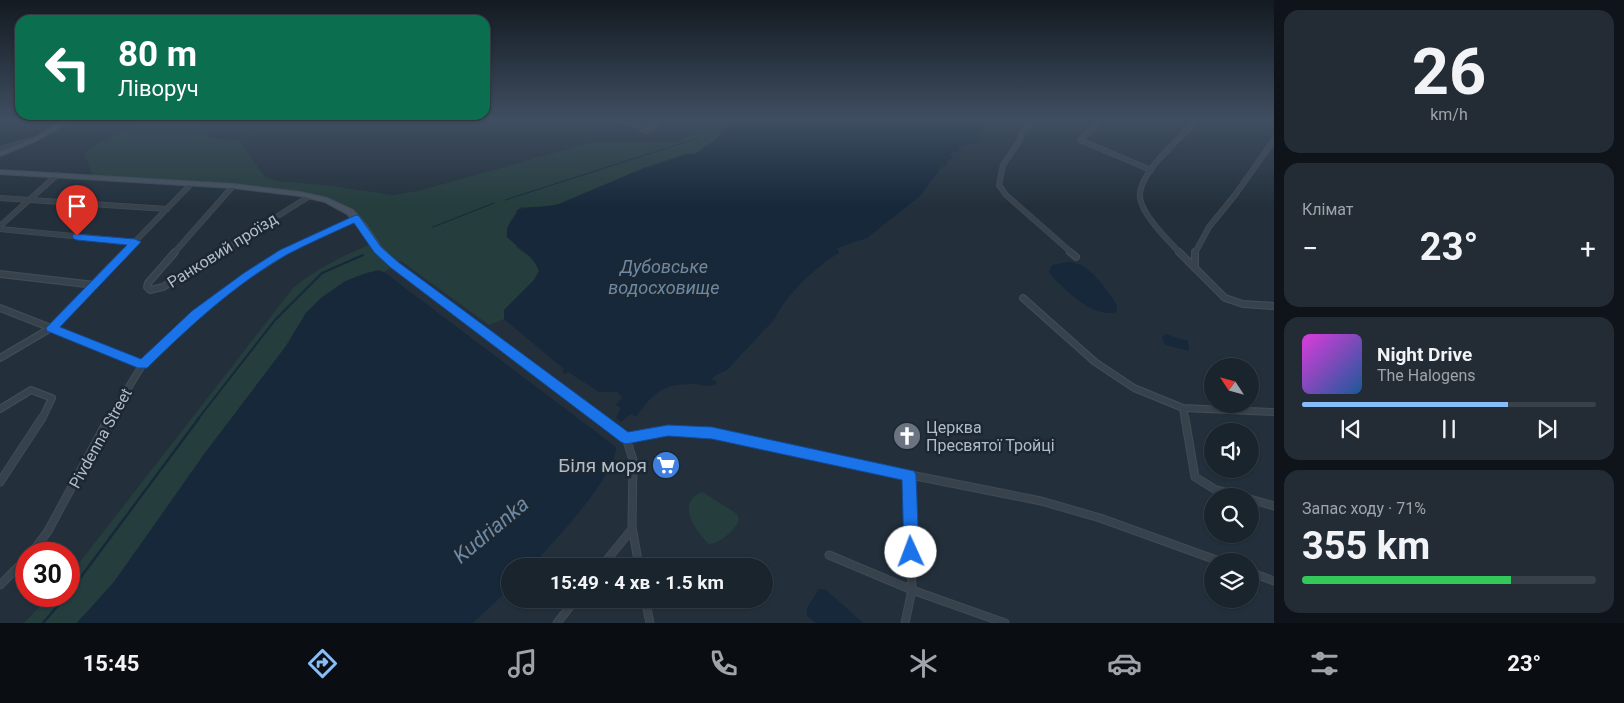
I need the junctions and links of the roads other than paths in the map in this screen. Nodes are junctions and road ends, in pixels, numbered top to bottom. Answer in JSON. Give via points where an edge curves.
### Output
{"nodes":[{"id":1,"x":14,"y":148,"type":"edge"},
{"id":2,"x":1015,"y":148,"type":"edge"},
{"id":3,"x":1100,"y":148,"type":"edge"},
{"id":4,"x":1171,"y":148,"type":"edge"},
{"id":5,"x":1268,"y":148,"type":"edge"},
{"id":6,"x":0,"y":154,"type":"edge"},
{"id":7,"x":1151,"y":170,"type":"junction"},
{"id":8,"x":0,"y":172,"type":"edge"},
{"id":9,"x":57,"y":176,"type":"junction"},
{"id":10,"x":191,"y":184,"type":"junction"},
{"id":11,"x":233,"y":186,"type":"junction"},
{"id":12,"x":308,"y":196,"type":"junction"},
{"id":13,"x":0,"y":198,"type":"edge"},
{"id":14,"x":29,"y":200,"type":"junction"},
{"id":15,"x":167,"y":209,"type":"junction"},
{"id":16,"x":356,"y":218,"type":"junction"},
{"id":17,"x":0,"y":227,"type":"edge"},
{"id":18,"x":135,"y":242,"type":"junction"},
{"id":19,"x":1076,"y":257,"type":"dead end"},
{"id":20,"x":1195,"y":268,"type":"junction"},
{"id":21,"x":0,"y":274,"type":"edge"},
{"id":22,"x":95,"y":285,"type":"junction"},
{"id":23,"x":1023,"y":298,"type":"dead end"},
{"id":24,"x":1274,"y":306,"type":"edge"},
{"id":25,"x":0,"y":308,"type":"edge"},
{"id":26,"x":51,"y":328,"type":"junction"},
{"id":27,"x":0,"y":358,"type":"edge"},
{"id":28,"x":142,"y":364,"type":"junction"},
{"id":29,"x":1183,"y":408,"type":"junction"},
{"id":30,"x":0,"y":409,"type":"edge"},
{"id":31,"x":1274,"y":412,"type":"edge"},
{"id":32,"x":626,"y":438,"type":"junction"},
{"id":33,"x":909,"y":475,"type":"junction"},
{"id":34,"x":0,"y":482,"type":"edge"},
{"id":35,"x":1213,"y":488,"type":"edge"},
{"id":36,"x":1259,"y":502,"type":"edge"},
{"id":37,"x":1274,"y":506,"type":"edge"},
{"id":38,"x":632,"y":528,"type":"junction"},
{"id":39,"x":40,"y":542,"type":"edge"},
{"id":40,"x":829,"y":555,"type":"dead end"},
{"id":41,"x":1204,"y":556,"type":"edge"},
{"id":42,"x":608,"y":558,"type":"edge"},
{"id":43,"x":638,"y":558,"type":"edge"},
{"id":44,"x":15,"y":570,"type":"edge"},
{"id":45,"x":1259,"y":575,"type":"edge"},
{"id":46,"x":1274,"y":581,"type":"edge"},
{"id":47,"x":0,"y":585,"type":"edge"},
{"id":48,"x":912,"y":590,"type":"junction"},
{"id":49,"x":569,"y":608,"type":"edge"},
{"id":50,"x":647,"y":608,"type":"edge"},
{"id":51,"x":557,"y":623,"type":"edge"},
{"id":52,"x":650,"y":623,"type":"edge"},
{"id":53,"x":905,"y":623,"type":"edge"},
{"id":54,"x":1006,"y":623,"type":"edge"}],
"edges":[{"from":1,"to":6,"type":"street"},
{"from":2,"to":19,"type":"street","via":[[1003,165],[999,185]]},
{"from":3,"to":7,"type":"street"},
{"from":4,"to":7,"type":"street"},
{"from":5,"to":20,"type":"street","via":[[1209,227],[1195,252]]},
{"from":7,"to":20,"type":"street","via":[[1139,191],[1140,204],[1163,236]]},
{"from":8,"to":9,"type":"street"},
{"from":9,"to":10,"type":"street"},
{"from":9,"to":14,"type":"street"},
{"from":10,"to":11,"type":"street"},
{"from":10,"to":15,"type":"street"},
{"from":11,"to":12,"type":"street"},
{"from":11,"to":12,"type":"street","name":"Ранковий проїзд","via":[[146,287],[150,290],[163,287]]},
{"from":12,"to":16,"type":"street","via":[[340,205]]},
{"from":13,"to":14,"type":"street"},
{"from":14,"to":15,"type":"street"},
{"from":14,"to":17,"type":"street"},
{"from":15,"to":18,"type":"street"},
{"from":16,"to":28,"type":"street","name":"Pivdenna Street","via":[[284,252],[248,275],[196,314]]},
{"from":16,"to":32,"type":"street","via":[[394,265]]},
{"from":17,"to":18,"type":"street"},
{"from":18,"to":22,"type":"street"},
{"from":20,"to":24,"type":"street","via":[[1233,302]]},
{"from":21,"to":22,"type":"street"},
{"from":22,"to":26,"type":"street"},
{"from":23,"to":29,"type":"street","via":[[1114,376]]},
{"from":25,"to":26,"type":"street"},
{"from":26,"to":27,"type":"street"},
{"from":26,"to":28,"type":"street"},
{"from":28,"to":39,"type":"street","name":"Pivdenna Street"},
{"from":29,"to":31,"type":"street"},
{"from":29,"to":35,"type":"street","via":[[1194,477]]},
{"from":30,"to":34,"type":"street","via":[[31,390],[52,398]]},
{"from":32,"to":33,"type":"street","via":[[668,430],[712,433]]},
{"from":32,"to":38,"type":"street","via":[[634,465]]},
{"from":33,"to":41,"type":"street","via":[[1041,501],[1100,518]]},
{"from":33,"to":48,"type":"street"},
{"from":36,"to":37,"type":"street"},
{"from":38,"to":42,"type":"street"},
{"from":38,"to":43,"type":"street"},
{"from":40,"to":48,"type":"street"},
{"from":44,"to":47,"type":"street"},
{"from":45,"to":46,"type":"street"},
{"from":48,"to":53,"type":"street"},
{"from":48,"to":54,"type":"street"},
{"from":49,"to":51,"type":"street"},
{"from":50,"to":52,"type":"street"}]}
